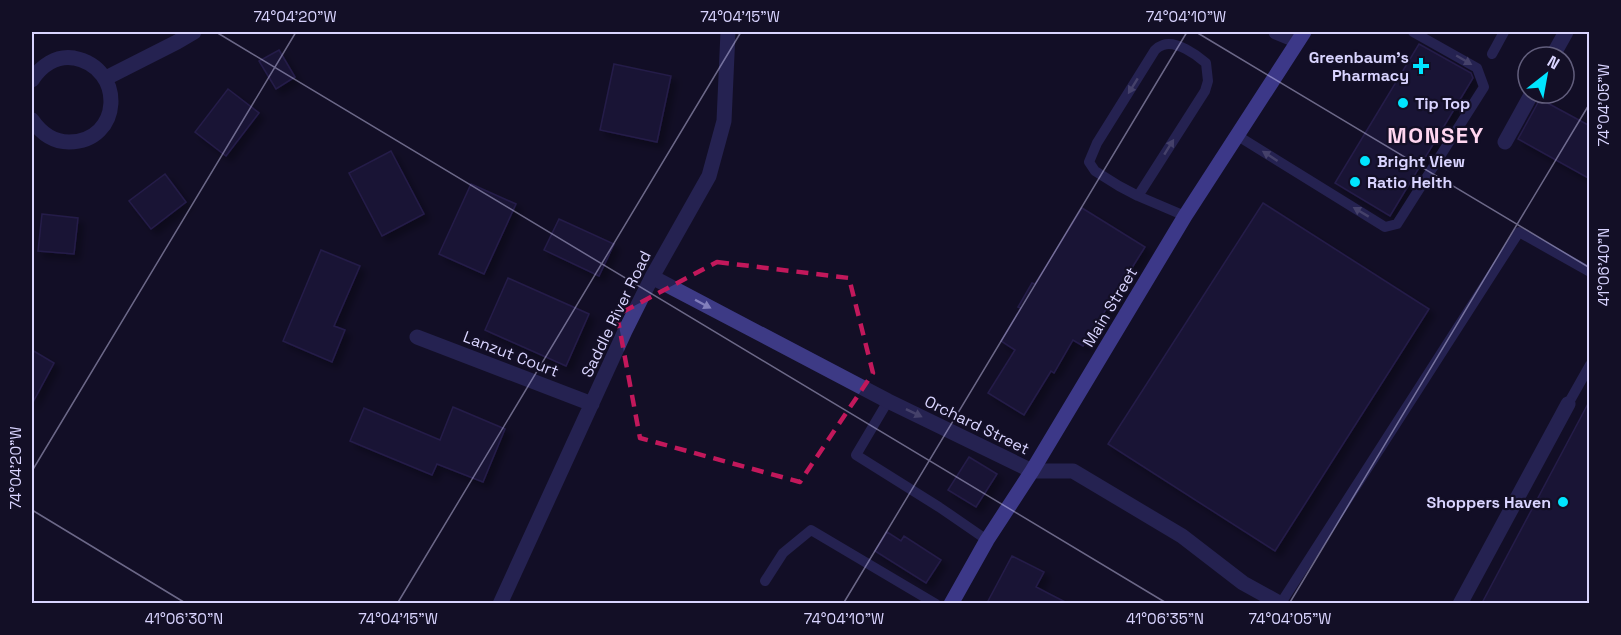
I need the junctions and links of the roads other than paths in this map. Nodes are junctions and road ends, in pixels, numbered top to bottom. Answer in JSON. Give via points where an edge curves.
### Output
{"nodes":[{"id":1,"x":195,"y":32,"type":"edge"},
{"id":2,"x":728,"y":32,"type":"edge"},
{"id":3,"x":1276,"y":32,"type":"edge"},
{"id":4,"x":1413,"y":32,"type":"edge"},
{"id":5,"x":1504,"y":32,"type":"edge"},
{"id":6,"x":1301,"y":36,"type":"edge"},
{"id":7,"x":1492,"y":54,"type":"dead end"},
{"id":8,"x":106,"y":78,"type":"junction"},
{"id":9,"x":32,"y":80,"type":"edge"},
{"id":10,"x":1525,"y":105,"type":"edge"},
{"id":11,"x":32,"y":120,"type":"edge"},
{"id":12,"x":1238,"y":136,"type":"junction"},
{"id":13,"x":1504,"y":142,"type":"dead end"},
{"id":14,"x":1138,"y":196,"type":"junction"},
{"id":15,"x":1185,"y":216,"type":"junction"},
{"id":16,"x":1590,"y":272,"type":"edge"},
{"id":17,"x":652,"y":277,"type":"junction"},
{"id":18,"x":417,"y":337,"type":"dead end"},
{"id":19,"x":1590,"y":365,"type":"edge"},
{"id":20,"x":888,"y":401,"type":"junction"},
{"id":21,"x":592,"y":404,"type":"junction"},
{"id":22,"x":1568,"y":404,"type":"joint"},
{"id":23,"x":1032,"y":471,"type":"junction"},
{"id":24,"x":987,"y":540,"type":"junction"},
{"id":25,"x":765,"y":580,"type":"dead end"},
{"id":26,"x":500,"y":603,"type":"edge"},
{"id":27,"x":936,"y":603,"type":"edge"},
{"id":28,"x":951,"y":603,"type":"edge"},
{"id":29,"x":1281,"y":603,"type":"edge"},
{"id":30,"x":1460,"y":603,"type":"edge"}],
"edges":[{"from":1,"to":8,"type":"street"},
{"from":2,"to":17,"type":"street","name":"Saddle River Road","via":[[724,121],[709,176]]},
{"from":3,"to":6,"type":"street"},
{"from":4,"to":12,"type":"lane","one_way":true,"via":[[1477,68],[1484,87],[1396,224],[1385,227]]},
{"from":5,"to":7,"type":"lane"},
{"from":6,"to":12,"type":"main road","name":"Main Street"},
{"from":8,"to":9,"type":"street","via":[[96,67],[69,57],[41,67]]},
{"from":8,"to":11,"type":"street","via":[[112,105],[108,118],[90,138],[63,142],[50,138]]},
{"from":10,"to":13,"type":"street"},
{"from":12,"to":15,"type":"main road","name":"Main Street"},
{"from":14,"to":14,"type":"lane","one_way":true,"via":[[1208,81],[1206,63],[1170,44],[1155,50],[1089,162],[1095,171]]},
{"from":14,"to":15,"type":"lane"},
{"from":15,"to":23,"type":"main road","name":"Main Street"},
{"from":16,"to":29,"type":"lane","via":[[1519,232]]},
{"from":17,"to":20,"type":"street","name":"Orchard Street","one_way":true},
{"from":17,"to":21,"type":"street","name":"Saddle River Road"},
{"from":18,"to":21,"type":"street","name":"Lanzut Court"},
{"from":19,"to":22,"type":"lane"},
{"from":20,"to":23,"type":"street","name":"Orchard Street","one_way":true},
{"from":20,"to":24,"type":"lane","via":[[856,455]]},
{"from":21,"to":26,"type":"street","name":"Saddle River Road"},
{"from":22,"to":30,"type":"street"},
{"from":23,"to":24,"type":"main road","name":"Main Street"},
{"from":23,"to":29,"type":"street","name":"Orchard Street","via":[[1073,471],[1182,536],[1243,583]]},
{"from":24,"to":28,"type":"main road","name":"Main Street"},
{"from":25,"to":27,"type":"lane","via":[[783,553],[811,530]]}]}
